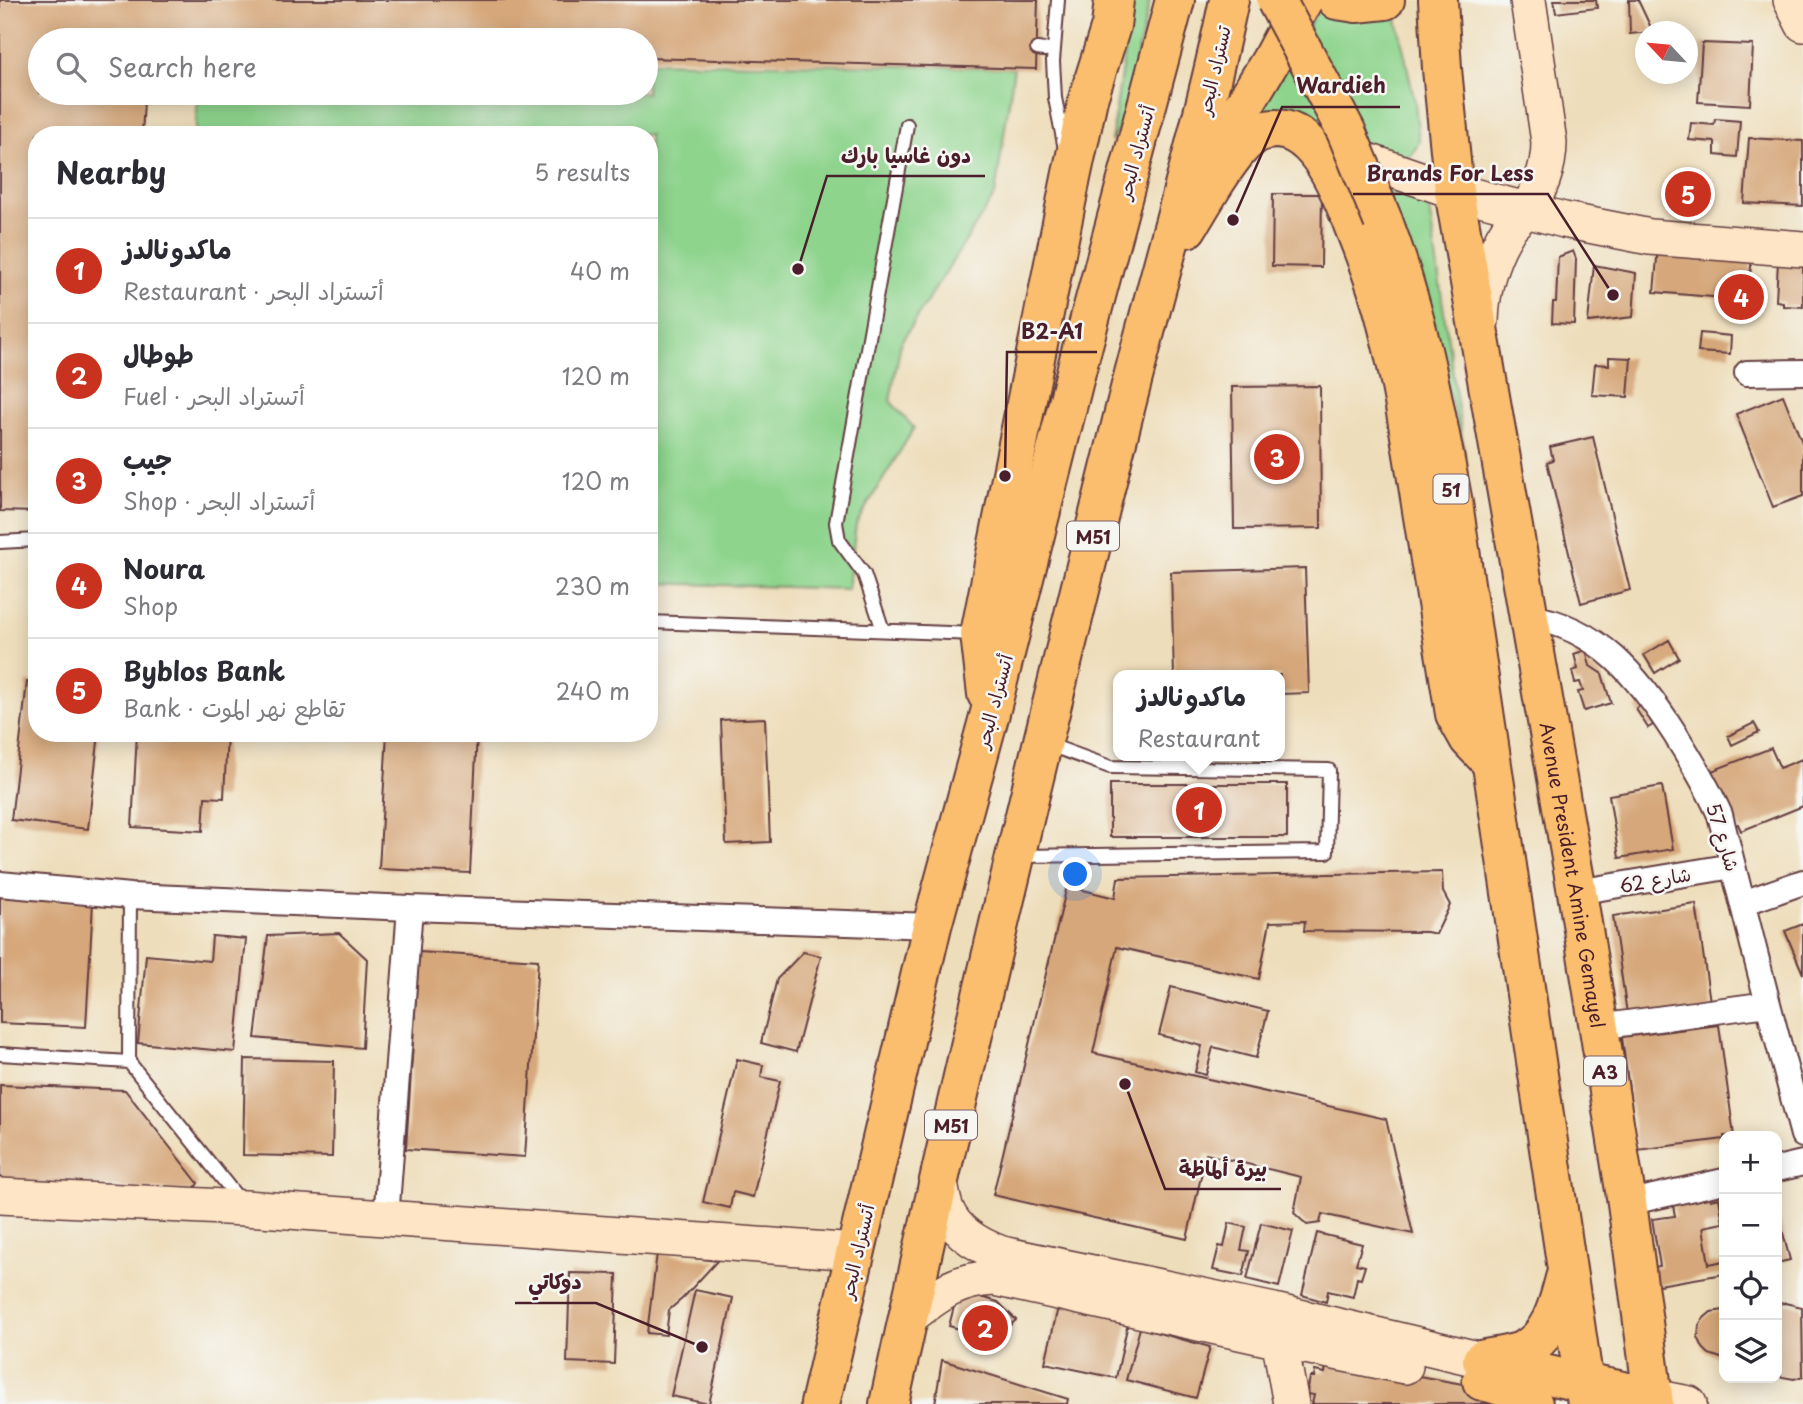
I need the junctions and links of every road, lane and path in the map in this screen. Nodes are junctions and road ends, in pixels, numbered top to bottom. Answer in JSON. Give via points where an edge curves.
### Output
{"nodes":[{"id":1,"x":1058,"y":0,"type":"edge"},
{"id":2,"x":1092,"y":0,"type":"edge"},
{"id":3,"x":1114,"y":0,"type":"edge"},
{"id":4,"x":1175,"y":0,"type":"edge"},
{"id":5,"x":1229,"y":0,"type":"edge"},
{"id":6,"x":1276,"y":0,"type":"edge"},
{"id":7,"x":1303,"y":0,"type":"edge"},
{"id":8,"x":1337,"y":0,"type":"edge"},
{"id":9,"x":1385,"y":0,"type":"edge"},
{"id":10,"x":1412,"y":0,"type":"edge"},
{"id":11,"x":1438,"y":0,"type":"edge"},
{"id":12,"x":1451,"y":0,"type":"edge"},
{"id":13,"x":1528,"y":0,"type":"edge"},
{"id":14,"x":1791,"y":0,"type":"edge"},
{"id":15,"x":1803,"y":24,"type":"edge"},
{"id":16,"x":1054,"y":48,"type":"junction"},
{"id":17,"x":1037,"y":49,"type":"dead end"},
{"id":18,"x":1442,"y":69,"type":"junction"},
{"id":19,"x":1088,"y":99,"type":"junction"},
{"id":20,"x":907,"y":125,"type":"dead end"},
{"id":21,"x":1298,"y":136,"type":"junction"},
{"id":22,"x":1071,"y":178,"type":"junction"},
{"id":23,"x":1454,"y":191,"type":"junction"},
{"id":24,"x":1525,"y":211,"type":"junction"},
{"id":25,"x":1187,"y":228,"type":"junction"},
{"id":26,"x":1803,"y":249,"type":"edge"},
{"id":27,"x":1481,"y":347,"type":"junction"},
{"id":28,"x":1803,"y":372,"type":"edge"},
{"id":29,"x":1747,"y":373,"type":"dead end"},
{"id":30,"x":1129,"y":392,"type":"junction"},
{"id":31,"x":28,"y":540,"type":"edge"},
{"id":32,"x":0,"y":542,"type":"edge"},
{"id":33,"x":1529,"y":617,"type":"junction"},
{"id":34,"x":658,"y":622,"type":"edge"},
{"id":35,"x":883,"y":631,"type":"junction"},
{"id":36,"x":980,"y":635,"type":"junction"},
{"id":37,"x":990,"y":713,"type":"junction"},
{"id":38,"x":1043,"y":743,"type":"junction"},
{"id":39,"x":1492,"y":763,"type":"junction"},
{"id":40,"x":1015,"y":856,"type":"junction"},
{"id":41,"x":1733,"y":866,"type":"junction"},
{"id":42,"x":1803,"y":882,"type":"edge"},
{"id":43,"x":0,"y":884,"type":"edge"},
{"id":44,"x":1577,"y":892,"type":"junction"},
{"id":45,"x":130,"y":896,"type":"junction"},
{"id":46,"x":1743,"y":903,"type":"junction"},
{"id":47,"x":411,"y":908,"type":"junction"},
{"id":48,"x":932,"y":926,"type":"junction"},
{"id":49,"x":1768,"y":1004,"type":"junction"},
{"id":50,"x":1598,"y":1027,"type":"junction"},
{"id":51,"x":0,"y":1054,"type":"edge"},
{"id":52,"x":129,"y":1062,"type":"junction"},
{"id":53,"x":1803,"y":1135,"type":"edge"},
{"id":54,"x":1803,"y":1163,"type":"edge"},
{"id":55,"x":1782,"y":1168,"type":"edge"},
{"id":56,"x":939,"y":1176,"type":"junction"},
{"id":57,"x":1719,"y":1182,"type":"edge"},
{"id":58,"x":0,"y":1196,"type":"edge"},
{"id":59,"x":1627,"y":1203,"type":"junction"},
{"id":60,"x":245,"y":1208,"type":"junction"},
{"id":61,"x":386,"y":1218,"type":"junction"},
{"id":62,"x":856,"y":1252,"type":"junction"},
{"id":63,"x":1567,"y":1273,"type":"junction"},
{"id":64,"x":908,"y":1318,"type":"junction"},
{"id":65,"x":1277,"y":1326,"type":"junction"},
{"id":66,"x":1482,"y":1370,"type":"junction"},
{"id":67,"x":1586,"y":1394,"type":"edge"},
{"id":68,"x":1657,"y":1402,"type":"edge"},
{"id":69,"x":820,"y":1404,"type":"edge"},
{"id":70,"x":889,"y":1404,"type":"edge"},
{"id":71,"x":1291,"y":1404,"type":"edge"},
{"id":72,"x":1533,"y":1404,"type":"edge"}],
"edges":[{"from":1,"to":16,"type":"lane"},
{"from":2,"to":19,"type":"highway"},
{"from":3,"to":19,"type":"highway","via":[[1111,26]]},
{"from":4,"to":37,"type":"highway","name":"أتستراد البحر","number":"M51"},
{"from":5,"to":30,"type":"highway","name":"تستراد البحر","number":"M51"},
{"from":6,"to":39,"type":"highway","number":"51","bridge":true,"via":[[1346,131],[1398,261],[1424,352],[1453,503]]},
{"from":7,"to":25,"type":"highway","via":[[1224,138]]},
{"from":8,"to":9,"type":"highway"},
{"from":10,"to":18,"type":"highway"},
{"from":11,"to":18,"type":"highway"},
{"from":12,"to":18,"type":"highway"},
{"from":13,"to":24,"type":"street","via":[[1549,154],[1543,179]]},
{"from":14,"to":15,"type":"street"},
{"from":16,"to":17,"type":"lane"},
{"from":16,"to":22,"type":"lane","via":[[1055,98]]},
{"from":18,"to":23,"type":"highway","name":"Avenue President Amine Gemayel"},
{"from":19,"to":22,"type":"highway"},
{"from":20,"to":35,"type":"lane","via":[[836,523],[839,540],[864,574]]},
{"from":21,"to":23,"type":"street"},
{"from":21,"to":25,"type":"highway","via":[[1273,129],[1250,137]]},
{"from":21,"to":39,"type":"highway","via":[[1313,148],[1334,181],[1379,295],[1405,405],[1455,714],[1469,739]]},
{"from":22,"to":36,"type":"highway"},
{"from":23,"to":24,"type":"street"},
{"from":23,"to":27,"type":"highway","name":"Avenue President Amine Gemayel"},
{"from":24,"to":26,"type":"street","via":[[1650,237]]},
{"from":24,"to":27,"type":"street","via":[[1511,225],[1489,271]]},
{"from":25,"to":30,"type":"highway"},
{"from":27,"to":33,"type":"highway","name":"Avenue President Amine Gemayel","number":"A3"},
{"from":28,"to":29,"type":"street"},
{"from":30,"to":38,"type":"highway","number":"M51"},
{"from":31,"to":32,"type":"lane"},
{"from":33,"to":41,"type":"street","name":"شارع 57","via":[[1588,638],[1639,682],[1708,788]]},
{"from":33,"to":44,"type":"highway","name":"Avenue President Amine Gemayel","number":"A3"},
{"from":34,"to":35,"type":"lane"},
{"from":35,"to":36,"type":"lane"},
{"from":36,"to":37,"type":"highway"},
{"from":37,"to":48,"type":"highway","name":"أتستراد البحر","number":"M51"},
{"from":38,"to":40,"type":"highway","number":"M51"},
{"from":38,"to":40,"type":"lane","via":[[1110,766],[1329,771],[1327,852]]},
{"from":39,"to":63,"type":"highway"},
{"from":40,"to":56,"type":"highway","number":"M51"},
{"from":41,"to":44,"type":"street","name":"شارع 62"},
{"from":41,"to":46,"type":"street","name":"شارع 57"},
{"from":42,"to":46,"type":"street"},
{"from":43,"to":45,"type":"street"},
{"from":44,"to":50,"type":"highway","name":"Avenue President Amine Gemayel","number":"A3"},
{"from":45,"to":47,"type":"street"},
{"from":45,"to":52,"type":"lane"},
{"from":46,"to":49,"type":"street","name":"شارع 57"},
{"from":47,"to":48,"type":"street"},
{"from":47,"to":61,"type":"street"},
{"from":48,"to":62,"type":"highway","name":"أتستراد البحر","number":"M51"},
{"from":49,"to":50,"type":"street"},
{"from":49,"to":53,"type":"street","name":"شارع 57"},
{"from":50,"to":59,"type":"highway","name":"Avenue President Amine Gemayel","number":"A3"},
{"from":51,"to":52,"type":"lane"},
{"from":52,"to":60,"type":"lane"},
{"from":54,"to":55,"type":"street"},
{"from":56,"to":64,"type":"highway","number":"M51"},
{"from":56,"to":65,"type":"street","via":[[946,1210],[968,1237],[984,1247]]},
{"from":57,"to":59,"type":"street"},
{"from":58,"to":60,"type":"street"},
{"from":59,"to":68,"type":"highway","name":"Avenue President Amine Gemayel","number":"A3"},
{"from":60,"to":61,"type":"street"},
{"from":61,"to":62,"type":"street"},
{"from":62,"to":69,"type":"highway","name":"أتستراد البحر","number":"M51"},
{"from":63,"to":66,"type":"highway","via":[[1545,1332],[1531,1346]]},
{"from":63,"to":67,"type":"highway"},
{"from":64,"to":65,"type":"street","via":[[956,1284],[994,1278]]},
{"from":64,"to":70,"type":"highway","number":"M51"},
{"from":65,"to":66,"type":"street"},
{"from":65,"to":71,"type":"street"},
{"from":66,"to":67,"type":"highway"},
{"from":66,"to":72,"type":"highway"},
{"from":67,"to":68,"type":"highway"}]}
